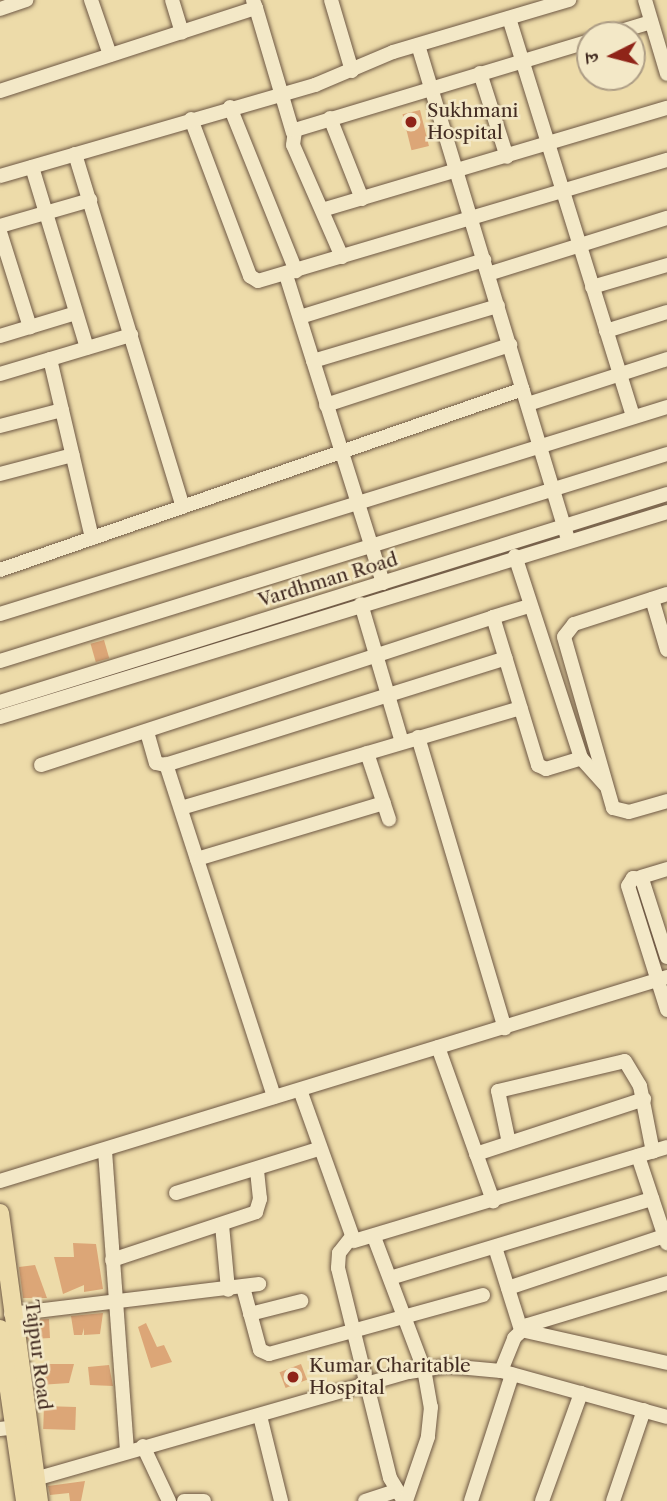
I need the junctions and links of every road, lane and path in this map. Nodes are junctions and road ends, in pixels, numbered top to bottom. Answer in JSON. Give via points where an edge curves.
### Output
{"nodes":[{"id":1,"x":26,"y":0,"type":"edge"},
{"id":2,"x":91,"y":0,"type":"edge"},
{"id":3,"x":172,"y":0,"type":"edge"},
{"id":4,"x":331,"y":0,"type":"edge"},
{"id":5,"x":569,"y":0,"type":"edge"},
{"id":6,"x":645,"y":0,"type":"edge"},
{"id":7,"x":254,"y":4,"type":"edge"},
{"id":8,"x":0,"y":9,"type":"edge"},
{"id":9,"x":509,"y":18,"type":"junction"},
{"id":10,"x":651,"y":22,"type":"junction"},
{"id":11,"x":646,"y":24,"type":"edge"},
{"id":12,"x":182,"y":32,"type":"junction"},
{"id":13,"x":418,"y":45,"type":"junction"},
{"id":14,"x":576,"y":45,"type":"edge"},
{"id":15,"x":110,"y":55,"type":"junction"},
{"id":16,"x":523,"y":61,"type":"junction"},
{"id":17,"x":352,"y":71,"type":"junction"},
{"id":18,"x":480,"y":74,"type":"junction"},
{"id":19,"x":667,"y":74,"type":"edge"},
{"id":20,"x":431,"y":88,"type":"junction"},
{"id":21,"x":0,"y":91,"type":"edge"},
{"id":22,"x":282,"y":93,"type":"junction"},
{"id":23,"x":230,"y":107,"type":"junction"},
{"id":24,"x":667,"y":108,"type":"edge"},
{"id":25,"x":330,"y":118,"type":"junction"},
{"id":26,"x":191,"y":119,"type":"junction"},
{"id":27,"x":293,"y":132,"type":"junction"},
{"id":28,"x":548,"y":144,"type":"junction"},
{"id":29,"x":75,"y":154,"type":"junction"},
{"id":30,"x":507,"y":157,"type":"junction"},
{"id":31,"x":667,"y":159,"type":"edge"},
{"id":32,"x":32,"y":167,"type":"junction"},
{"id":33,"x":457,"y":171,"type":"junction"},
{"id":34,"x":0,"y":176,"type":"edge"},
{"id":35,"x":562,"y":190,"type":"junction"},
{"id":36,"x":362,"y":199,"type":"junction"},
{"id":37,"x":90,"y":200,"type":"junction"},
{"id":38,"x":322,"y":210,"type":"junction"},
{"id":39,"x":46,"y":212,"type":"junction"},
{"id":40,"x":667,"y":218,"type":"edge"},
{"id":41,"x":470,"y":219,"type":"junction"},
{"id":42,"x":0,"y":226,"type":"edge"},
{"id":43,"x":0,"y":232,"type":"edge"},
{"id":44,"x":579,"y":245,"type":"junction"},
{"id":45,"x":342,"y":257,"type":"junction"},
{"id":46,"x":667,"y":265,"type":"edge"},
{"id":47,"x":486,"y":267,"type":"junction"},
{"id":48,"x":6,"y":270,"type":"edge"},
{"id":49,"x":291,"y":273,"type":"junction"},
{"id":50,"x":592,"y":287,"type":"junction"},
{"id":51,"x":498,"y":306,"type":"junction"},
{"id":52,"x":667,"y":312,"type":"edge"},
{"id":53,"x":76,"y":313,"type":"junction"},
{"id":54,"x":300,"y":317,"type":"junction"},
{"id":55,"x":30,"y":327,"type":"junction"},
{"id":56,"x":606,"y":331,"type":"junction"},
{"id":57,"x":131,"y":335,"type":"junction"},
{"id":58,"x":0,"y":336,"type":"edge"},
{"id":59,"x":510,"y":345,"type":"junction"},
{"id":60,"x":87,"y":348,"type":"junction"},
{"id":61,"x":50,"y":359,"type":"junction"},
{"id":62,"x":667,"y":359,"type":"edge"},
{"id":63,"x":313,"y":361,"type":"junction"},
{"id":64,"x":0,"y":374,"type":"edge"},
{"id":65,"x":619,"y":374,"type":"junction"},
{"id":66,"x":523,"y":389,"type":"junction"},
{"id":67,"x":528,"y":404,"type":"junction"},
{"id":68,"x":326,"y":405,"type":"junction"},
{"id":69,"x":667,"y":407,"type":"edge"},
{"id":70,"x":62,"y":410,"type":"junction"},
{"id":71,"x":633,"y":417,"type":"junction"},
{"id":72,"x":0,"y":426,"type":"edge"},
{"id":73,"x":541,"y":446,"type":"junction"},
{"id":74,"x":340,"y":450,"type":"junction"},
{"id":75,"x":667,"y":454,"type":"edge"},
{"id":76,"x":73,"y":455,"type":"junction"},
{"id":77,"x":0,"y":474,"type":"edge"},
{"id":78,"x":554,"y":490,"type":"junction"},
{"id":79,"x":667,"y":494,"type":"edge"},
{"id":80,"x":358,"y":505,"type":"junction"},
{"id":81,"x":183,"y":507,"type":"junction"},
{"id":82,"x":667,"y":512,"type":"edge"},
{"id":83,"x":566,"y":534,"type":"junction"},
{"id":84,"x":92,"y":538,"type":"junction"},
{"id":85,"x":371,"y":548,"type":"junction"},
{"id":86,"x":514,"y":556,"type":"junction"},
{"id":87,"x":0,"y":570,"type":"edge"},
{"id":88,"x":383,"y":583,"type":"junction"},
{"id":89,"x":667,"y":594,"type":"edge"},
{"id":90,"x":652,"y":599,"type":"junction"},
{"id":91,"x":360,"y":604,"type":"junction"},
{"id":92,"x":530,"y":606,"type":"junction"},
{"id":93,"x":0,"y":614,"type":"edge"},
{"id":94,"x":493,"y":617,"type":"junction"},
{"id":95,"x":667,"y":650,"type":"edge"},
{"id":96,"x":376,"y":654,"type":"junction"},
{"id":97,"x":506,"y":658,"type":"junction"},
{"id":98,"x":0,"y":660,"type":"edge"},
{"id":99,"x":389,"y":695,"type":"junction"},
{"id":100,"x":0,"y":702,"type":"edge"},
{"id":101,"x":521,"y":708,"type":"junction"},
{"id":102,"x":0,"y":717,"type":"edge"},
{"id":103,"x":146,"y":732,"type":"junction"},
{"id":104,"x":418,"y":737,"type":"junction"},
{"id":105,"x":402,"y":742,"type":"junction"},
{"id":106,"x":367,"y":753,"type":"junction"},
{"id":107,"x":581,"y":758,"type":"junction"},
{"id":108,"x":166,"y":764,"type":"junction"},
{"id":109,"x":41,"y":765,"type":"dead end"},
{"id":110,"x":606,"y":786,"type":"junction"},
{"id":111,"x":667,"y":801,"type":"edge"},
{"id":112,"x":384,"y":803,"type":"junction"},
{"id":113,"x":181,"y":808,"type":"junction"},
{"id":114,"x":389,"y":819,"type":"dead end"},
{"id":115,"x":197,"y":859,"type":"junction"},
{"id":116,"x":667,"y":869,"type":"edge"},
{"id":117,"x":642,"y":877,"type":"junction"},
{"id":118,"x":667,"y":957,"type":"edge"},
{"id":119,"x":662,"y":978,"type":"edge"},
{"id":120,"x":667,"y":1010,"type":"edge"},
{"id":121,"x":505,"y":1028,"type":"junction"},
{"id":122,"x":438,"y":1047,"type":"junction"},
{"id":123,"x":300,"y":1090,"type":"junction"},
{"id":124,"x":274,"y":1097,"type":"junction"},
{"id":125,"x":644,"y":1099,"type":"junction"},
{"id":126,"x":509,"y":1143,"type":"junction"},
{"id":127,"x":318,"y":1149,"type":"junction"},
{"id":128,"x":660,"y":1150,"type":"edge"},
{"id":129,"x":105,"y":1151,"type":"junction"},
{"id":130,"x":476,"y":1154,"type":"junction"},
{"id":131,"x":638,"y":1156,"type":"junction"},
{"id":132,"x":257,"y":1169,"type":"junction"},
{"id":133,"x":0,"y":1181,"type":"edge"},
{"id":134,"x":176,"y":1193,"type":"dead end"},
{"id":135,"x":652,"y":1199,"type":"junction"},
{"id":136,"x":493,"y":1201,"type":"junction"},
{"id":137,"x":0,"y":1213,"type":"edge"},
{"id":138,"x":222,"y":1225,"type":"junction"},
{"id":139,"x":374,"y":1237,"type":"junction"},
{"id":140,"x":350,"y":1239,"type":"junction"},
{"id":141,"x":666,"y":1240,"type":"edge"},
{"id":142,"x":495,"y":1247,"type":"junction"},
{"id":143,"x":112,"y":1260,"type":"junction"},
{"id":144,"x":390,"y":1278,"type":"junction"},
{"id":145,"x":667,"y":1283,"type":"edge"},
{"id":146,"x":259,"y":1284,"type":"dead end"},
{"id":147,"x":243,"y":1287,"type":"junction"},
{"id":148,"x":509,"y":1288,"type":"junction"},
{"id":149,"x":228,"y":1290,"type":"junction"},
{"id":150,"x":483,"y":1295,"type":"dead end"},
{"id":151,"x":115,"y":1300,"type":"junction"},
{"id":152,"x":301,"y":1301,"type":"dead end"},
{"id":153,"x":11,"y":1314,"type":"junction"},
{"id":154,"x":250,"y":1314,"type":"junction"},
{"id":155,"x":405,"y":1317,"type":"junction"},
{"id":156,"x":0,"y":1329,"type":"edge"},
{"id":157,"x":521,"y":1330,"type":"junction"},
{"id":158,"x":355,"y":1334,"type":"junction"},
{"id":159,"x":666,"y":1361,"type":"edge"},
{"id":160,"x":425,"y":1368,"type":"junction"},
{"id":161,"x":507,"y":1373,"type":"junction"},
{"id":162,"x":367,"y":1384,"type":"junction"},
{"id":163,"x":580,"y":1394,"type":"junction"},
{"id":164,"x":644,"y":1410,"type":"junction"},
{"id":165,"x":261,"y":1416,"type":"junction"},
{"id":166,"x":667,"y":1417,"type":"edge"},
{"id":167,"x":13,"y":1428,"type":"edge"},
{"id":168,"x":143,"y":1446,"type":"junction"},
{"id":169,"x":127,"y":1450,"type":"junction"},
{"id":170,"x":35,"y":1479,"type":"junction"},
{"id":171,"x":402,"y":1498,"type":"edge"},
{"id":172,"x":25,"y":1501,"type":"edge"},
{"id":173,"x":38,"y":1501,"type":"edge"},
{"id":174,"x":169,"y":1501,"type":"edge"},
{"id":175,"x":184,"y":1501,"type":"edge"},
{"id":176,"x":204,"y":1501,"type":"edge"},
{"id":177,"x":281,"y":1501,"type":"edge"},
{"id":178,"x":365,"y":1501,"type":"edge"},
{"id":179,"x":471,"y":1501,"type":"edge"},
{"id":180,"x":542,"y":1501,"type":"edge"},
{"id":181,"x":613,"y":1501,"type":"edge"}],
"edges":[{"from":1,"to":8,"type":"street"},
{"from":2,"to":15,"type":"street"},
{"from":3,"to":12,"type":"street"},
{"from":4,"to":17,"type":"street"},
{"from":5,"to":9,"type":"street"},
{"from":6,"to":10,"type":"street"},
{"from":7,"to":12,"type":"street"},
{"from":7,"to":22,"type":"street"},
{"from":9,"to":13,"type":"street"},
{"from":9,"to":16,"type":"street"},
{"from":10,"to":11,"type":"street"},
{"from":10,"to":19,"type":"street"},
{"from":12,"to":15,"type":"street"},
{"from":13,"to":17,"type":"street"},
{"from":13,"to":20,"type":"street"},
{"from":14,"to":16,"type":"street"},
{"from":15,"to":21,"type":"street"},
{"from":16,"to":18,"type":"street"},
{"from":16,"to":28,"type":"street"},
{"from":17,"to":22,"type":"street"},
{"from":18,"to":20,"type":"street"},
{"from":18,"to":30,"type":"street"},
{"from":20,"to":25,"type":"street"},
{"from":20,"to":33,"type":"street"},
{"from":22,"to":23,"type":"street"},
{"from":22,"to":27,"type":"street"},
{"from":23,"to":26,"type":"street"},
{"from":23,"to":49,"type":"street"},
{"from":24,"to":28,"type":"street"},
{"from":25,"to":27,"type":"street"},
{"from":25,"to":36,"type":"street"},
{"from":26,"to":29,"type":"street"},
{"from":26,"to":49,"type":"street","via":[[250,276],[264,281]]},
{"from":27,"to":38,"type":"street"},
{"from":28,"to":30,"type":"street"},
{"from":28,"to":35,"type":"street"},
{"from":29,"to":32,"type":"street"},
{"from":29,"to":37,"type":"street"},
{"from":30,"to":33,"type":"street"},
{"from":31,"to":35,"type":"street"},
{"from":32,"to":34,"type":"street"},
{"from":32,"to":39,"type":"street"},
{"from":33,"to":36,"type":"street"},
{"from":33,"to":41,"type":"street"},
{"from":35,"to":41,"type":"street"},
{"from":35,"to":44,"type":"street"},
{"from":36,"to":38,"type":"street"},
{"from":37,"to":39,"type":"street"},
{"from":37,"to":57,"type":"street"},
{"from":38,"to":45,"type":"street"},
{"from":39,"to":42,"type":"street"},
{"from":39,"to":53,"type":"street"},
{"from":40,"to":44,"type":"street"},
{"from":41,"to":45,"type":"street"},
{"from":41,"to":47,"type":"street"},
{"from":43,"to":48,"type":"street"},
{"from":44,"to":47,"type":"street"},
{"from":44,"to":50,"type":"street"},
{"from":45,"to":49,"type":"street"},
{"from":46,"to":50,"type":"street"},
{"from":47,"to":51,"type":"street"},
{"from":47,"to":54,"type":"street"},
{"from":48,"to":55,"type":"street"},
{"from":49,"to":54,"type":"street"},
{"from":50,"to":56,"type":"street"},
{"from":51,"to":59,"type":"street"},
{"from":51,"to":63,"type":"street"},
{"from":52,"to":56,"type":"street"},
{"from":53,"to":55,"type":"street"},
{"from":53,"to":60,"type":"street"},
{"from":54,"to":63,"type":"street"},
{"from":55,"to":58,"type":"street"},
{"from":56,"to":65,"type":"street"},
{"from":57,"to":60,"type":"street"},
{"from":57,"to":81,"type":"street"},
{"from":59,"to":66,"type":"street"},
{"from":59,"to":68,"type":"street"},
{"from":60,"to":61,"type":"street"},
{"from":61,"to":64,"type":"street"},
{"from":61,"to":70,"type":"street"},
{"from":62,"to":65,"type":"street"},
{"from":63,"to":68,"type":"street"},
{"from":65,"to":67,"type":"street"},
{"from":65,"to":71,"type":"street"},
{"from":66,"to":67,"type":"street"},
{"from":66,"to":74,"type":"street"},
{"from":67,"to":73,"type":"street"},
{"from":68,"to":74,"type":"street"},
{"from":69,"to":71,"type":"street"},
{"from":70,"to":72,"type":"street"},
{"from":70,"to":76,"type":"street"},
{"from":71,"to":73,"type":"street"},
{"from":73,"to":78,"type":"street"},
{"from":73,"to":80,"type":"street"},
{"from":74,"to":80,"type":"street"},
{"from":74,"to":81,"type":"street"},
{"from":75,"to":78,"type":"street"},
{"from":76,"to":77,"type":"street"},
{"from":76,"to":84,"type":"street"},
{"from":78,"to":83,"type":"street"},
{"from":78,"to":85,"type":"street"},
{"from":79,"to":83,"type":"street","name":"Vardhman Road"},
{"from":80,"to":85,"type":"street"},
{"from":80,"to":93,"type":"street"},
{"from":81,"to":84,"type":"street"},
{"from":82,"to":83,"type":"street","name":"Vardhman Road"},
{"from":83,"to":86,"type":"street","name":"Vardhman Road"},
{"from":83,"to":88,"type":"street","name":"Vardhman Road"},
{"from":84,"to":87,"type":"street"},
{"from":85,"to":88,"type":"street"},
{"from":85,"to":98,"type":"street"},
{"from":86,"to":91,"type":"street","name":"Vardhman Road"},
{"from":86,"to":92,"type":"street"},
{"from":88,"to":100,"type":"street","name":"Vardhman Road"},
{"from":89,"to":90,"type":"street"},
{"from":90,"to":95,"type":"street"},
{"from":90,"to":110,"type":"street","via":[[565,632]]},
{"from":91,"to":96,"type":"street"},
{"from":91,"to":102,"type":"street","name":"Vardhman Road"},
{"from":92,"to":94,"type":"street"},
{"from":92,"to":107,"type":"street"},
{"from":94,"to":96,"type":"street"},
{"from":94,"to":97,"type":"street"},
{"from":96,"to":99,"type":"street"},
{"from":96,"to":103,"type":"street"},
{"from":97,"to":99,"type":"street"},
{"from":97,"to":101,"type":"street"},
{"from":99,"to":105,"type":"street"},
{"from":99,"to":108,"type":"street"},
{"from":101,"to":104,"type":"street"},
{"from":101,"to":107,"type":"street","via":[[540,768]]},
{"from":103,"to":108,"type":"street","via":[[156,763]]},
{"from":103,"to":109,"type":"street"},
{"from":104,"to":105,"type":"street"},
{"from":104,"to":121,"type":"street"},
{"from":105,"to":106,"type":"street"},
{"from":106,"to":112,"type":"street"},
{"from":106,"to":113,"type":"street"},
{"from":107,"to":110,"type":"street"},
{"from":108,"to":113,"type":"street"},
{"from":110,"to":111,"type":"street","via":[[617,812]]},
{"from":112,"to":114,"type":"street"},
{"from":112,"to":115,"type":"street"},
{"from":113,"to":115,"type":"street"},
{"from":115,"to":124,"type":"street"},
{"from":116,"to":117,"type":"street"},
{"from":117,"to":118,"type":"street"},
{"from":117,"to":119,"type":"street","via":[[627,885]]},
{"from":119,"to":120,"type":"street"},
{"from":119,"to":121,"type":"street"},
{"from":121,"to":122,"type":"street"},
{"from":122,"to":123,"type":"street"},
{"from":122,"to":130,"type":"street"},
{"from":123,"to":124,"type":"street"},
{"from":123,"to":127,"type":"street"},
{"from":124,"to":129,"type":"street"},
{"from":125,"to":126,"type":"street"},
{"from":125,"to":126,"type":"street","via":[[633,1066],[625,1061],[501,1089],[497,1100]]},
{"from":125,"to":128,"type":"street"},
{"from":126,"to":130,"type":"street"},
{"from":127,"to":132,"type":"street"},
{"from":127,"to":140,"type":"street"},
{"from":128,"to":131,"type":"street"},
{"from":129,"to":133,"type":"street"},
{"from":129,"to":143,"type":"street"},
{"from":130,"to":136,"type":"street"},
{"from":131,"to":135,"type":"street"},
{"from":131,"to":136,"type":"street"},
{"from":132,"to":134,"type":"street"},
{"from":132,"to":138,"type":"street","via":[[258,1209]]},
{"from":135,"to":141,"type":"street"},
{"from":135,"to":142,"type":"street"},
{"from":136,"to":139,"type":"street"},
{"from":137,"to":153,"type":"main road","name":"Tajpur Road"},
{"from":138,"to":143,"type":"street"},
{"from":138,"to":149,"type":"street"},
{"from":139,"to":140,"type":"street"},
{"from":139,"to":144,"type":"street"},
{"from":140,"to":158,"type":"street","via":[[338,1260]]},
{"from":141,"to":148,"type":"street"},
{"from":142,"to":144,"type":"street"},
{"from":142,"to":148,"type":"street"},
{"from":143,"to":151,"type":"street"},
{"from":144,"to":155,"type":"street"},
{"from":145,"to":157,"type":"street"},
{"from":146,"to":147,"type":"street"},
{"from":147,"to":149,"type":"street"},
{"from":147,"to":154,"type":"street"},
{"from":148,"to":157,"type":"street"},
{"from":149,"to":151,"type":"street"},
{"from":150,"to":155,"type":"street"},
{"from":151,"to":153,"type":"street"},
{"from":151,"to":169,"type":"street"},
{"from":152,"to":154,"type":"street"},
{"from":153,"to":167,"type":"main road","name":"Tajpur Road"},
{"from":154,"to":158,"type":"street","via":[[265,1354]]},
{"from":155,"to":158,"type":"street"},
{"from":155,"to":160,"type":"street"},
{"from":156,"to":167,"type":"main road","name":"Tajpur Road"},
{"from":157,"to":159,"type":"street"},
{"from":157,"to":161,"type":"street"},
{"from":158,"to":162,"type":"street"},
{"from":160,"to":161,"type":"street"},
{"from":160,"to":162,"type":"street"},
{"from":160,"to":171,"type":"street","via":[[429,1430]]},
{"from":161,"to":163,"type":"street"},
{"from":161,"to":179,"type":"street"},
{"from":162,"to":165,"type":"street"},
{"from":162,"to":171,"type":"street"},
{"from":163,"to":164,"type":"street"},
{"from":163,"to":180,"type":"street"},
{"from":164,"to":166,"type":"street"},
{"from":164,"to":181,"type":"street"},
{"from":165,"to":168,"type":"street"},
{"from":165,"to":177,"type":"street"},
{"from":167,"to":170,"type":"main road","name":"Tajpur Road"},
{"from":167,"to":172,"type":"main road","name":"Tajpur Road"},
{"from":168,"to":169,"type":"street"},
{"from":168,"to":174,"type":"street"},
{"from":169,"to":170,"type":"street"},
{"from":170,"to":173,"type":"main road","name":"Tajpur Road"},
{"from":171,"to":178,"type":"street"},
{"from":175,"to":176,"type":"street"}]}
